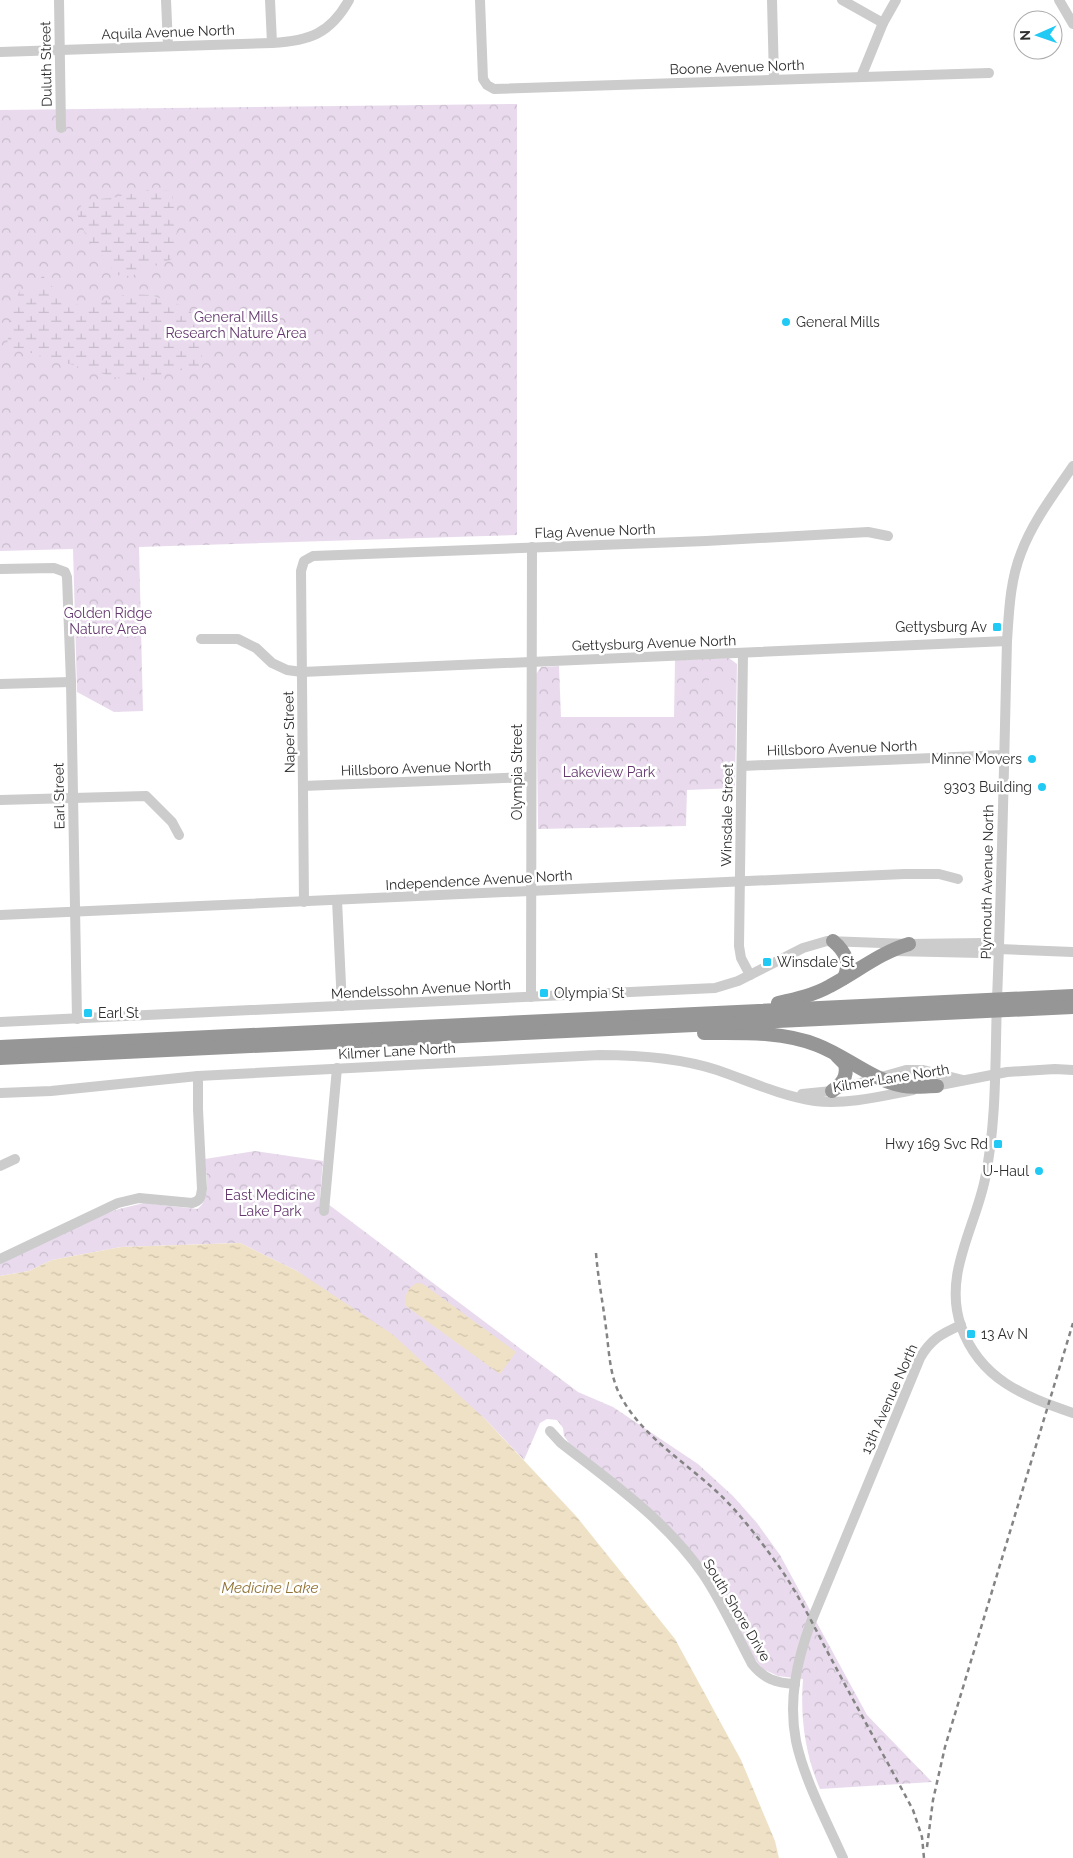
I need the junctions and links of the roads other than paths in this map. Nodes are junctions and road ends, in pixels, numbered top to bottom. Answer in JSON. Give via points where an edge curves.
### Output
{"nodes":[{"id":1,"x":58,"y":0,"type":"edge"},
{"id":2,"x":166,"y":0,"type":"edge"},
{"id":3,"x":270,"y":0,"type":"edge"},
{"id":4,"x":349,"y":0,"type":"edge"},
{"id":5,"x":480,"y":0,"type":"edge"},
{"id":6,"x":772,"y":0,"type":"edge"},
{"id":7,"x":842,"y":0,"type":"edge"},
{"id":8,"x":896,"y":0,"type":"edge"},
{"id":9,"x":1059,"y":0,"type":"edge"},
{"id":10,"x":883,"y":23,"type":"junction"},
{"id":11,"x":1073,"y":24,"type":"edge"},
{"id":12,"x":272,"y":43,"type":"junction"},
{"id":13,"x":168,"y":46,"type":"junction"},
{"id":14,"x":60,"y":50,"type":"junction"},
{"id":15,"x":0,"y":52,"type":"edge"},
{"id":16,"x":989,"y":73,"type":"dead end"},
{"id":17,"x":861,"y":77,"type":"junction"},
{"id":18,"x":774,"y":79,"type":"junction"},
{"id":19,"x":61,"y":128,"type":"dead end"},
{"id":20,"x":1073,"y":466,"type":"edge"},
{"id":21,"x":888,"y":536,"type":"dead end"},
{"id":22,"x":532,"y":547,"type":"junction"},
{"id":23,"x":304,"y":561,"type":"joint"},
{"id":24,"x":0,"y":569,"type":"edge"},
{"id":25,"x":201,"y":639,"type":"dead end"},
{"id":26,"x":1007,"y":641,"type":"junction"},
{"id":27,"x":742,"y":653,"type":"junction"},
{"id":28,"x":531,"y":662,"type":"junction"},
{"id":29,"x":302,"y":672,"type":"junction"},
{"id":30,"x":71,"y":682,"type":"junction"},
{"id":31,"x":0,"y":684,"type":"edge"},
{"id":32,"x":1003,"y":755,"type":"junction"},
{"id":33,"x":742,"y":766,"type":"junction"},
{"id":34,"x":531,"y":777,"type":"junction"},
{"id":35,"x":303,"y":786,"type":"junction"},
{"id":36,"x":72,"y":798,"type":"junction"},
{"id":37,"x":0,"y":800,"type":"edge"},
{"id":38,"x":180,"y":835,"type":"dead end"},
{"id":39,"x":958,"y":879,"type":"dead end"},
{"id":40,"x":740,"y":881,"type":"junction"},
{"id":41,"x":531,"y":892,"type":"junction"},
{"id":42,"x":337,"y":900,"type":"junction"},
{"id":43,"x":304,"y":902,"type":"junction"},
{"id":44,"x":74,"y":912,"type":"junction"},
{"id":45,"x":0,"y":915,"type":"edge"},
{"id":46,"x":833,"y":941,"type":"junction"},
{"id":47,"x":909,"y":944,"type":"junction"},
{"id":48,"x":999,"y":949,"type":"junction"},
{"id":49,"x":889,"y":951,"type":"junction"},
{"id":50,"x":1073,"y":952,"type":"edge"},
{"id":51,"x":750,"y":975,"type":"junction"},
{"id":52,"x":844,"y":978,"type":"junction"},
{"id":53,"x":1073,"y":996,"type":"edge"},
{"id":54,"x":531,"y":997,"type":"junction"},
{"id":55,"x":1028,"y":1004,"type":"junction"},
{"id":56,"x":342,"y":1006,"type":"junction"},
{"id":57,"x":966,"y":1006,"type":"junction"},
{"id":58,"x":1073,"y":1007,"type":"edge"},
{"id":59,"x":661,"y":1016,"type":"junction"},
{"id":60,"x":77,"y":1019,"type":"junction"},
{"id":61,"x":0,"y":1022,"type":"edge"},
{"id":62,"x":585,"y":1030,"type":"junction"},
{"id":63,"x":0,"y":1047,"type":"edge"},
{"id":64,"x":833,"y":1052,"type":"junction"},
{"id":65,"x":0,"y":1058,"type":"edge"},
{"id":66,"x":337,"y":1068,"type":"junction"},
{"id":67,"x":1073,"y":1070,"type":"edge"},
{"id":68,"x":994,"y":1075,"type":"junction"},
{"id":69,"x":198,"y":1076,"type":"junction"},
{"id":70,"x":879,"y":1077,"type":"junction"},
{"id":71,"x":965,"y":1080,"type":"junction"},
{"id":72,"x":937,"y":1086,"type":"junction"},
{"id":73,"x":832,"y":1091,"type":"junction"},
{"id":74,"x":0,"y":1092,"type":"edge"},
{"id":75,"x":791,"y":1095,"type":"junction"},
{"id":76,"x":15,"y":1159,"type":"dead end"},
{"id":77,"x":0,"y":1166,"type":"edge"},
{"id":78,"x":324,"y":1211,"type":"dead end"},
{"id":79,"x":0,"y":1259,"type":"edge"},
{"id":80,"x":961,"y":1325,"type":"junction"},
{"id":81,"x":1073,"y":1413,"type":"edge"},
{"id":82,"x":550,"y":1431,"type":"dead end"},
{"id":83,"x":795,"y":1684,"type":"junction"},
{"id":84,"x":844,"y":1858,"type":"edge"}],
"edges":[{"from":1,"to":14,"type":"street","name":"Duluth Street"},
{"from":2,"to":13,"type":"street"},
{"from":3,"to":12,"type":"street"},
{"from":4,"to":12,"type":"street","name":"Aquila Avenue North","via":[[332,24],[311,37]]},
{"from":5,"to":18,"type":"street","name":"Boone Avenue North","via":[[482,79],[494,89]]},
{"from":6,"to":18,"type":"street"},
{"from":7,"to":10,"type":"street"},
{"from":8,"to":10,"type":"street"},
{"from":9,"to":11,"type":"street"},
{"from":10,"to":17,"type":"street"},
{"from":12,"to":13,"type":"street","name":"Aquila Avenue North"},
{"from":13,"to":14,"type":"street","name":"Aquila Avenue North"},
{"from":14,"to":15,"type":"street","name":"Aquila Avenue North"},
{"from":14,"to":19,"type":"street","name":"Duluth Street"},
{"from":16,"to":17,"type":"street","name":"Boone Avenue North"},
{"from":17,"to":18,"type":"street","name":"Boone Avenue North"},
{"from":20,"to":26,"type":"street","name":"Plymouth Avenue North","via":[[1040,516],[1021,553],[1010,595]]},
{"from":21,"to":22,"type":"street","name":"Flag Avenue North","via":[[868,532]]},
{"from":22,"to":23,"type":"street","name":"Flag Avenue North","via":[[313,556]]},
{"from":22,"to":28,"type":"street","name":"Olympia Street"},
{"from":23,"to":29,"type":"street","name":"Naper Street","via":[[301,572]]},
{"from":24,"to":30,"type":"street","name":"Earl Street","via":[[54,568],[65,572]]},
{"from":25,"to":29,"type":"street","name":"Gettysburg Avenue North","via":[[238,639],[256,648],[272,663]]},
{"from":26,"to":27,"type":"street","name":"Gettysburg Avenue North"},
{"from":26,"to":32,"type":"street","name":"Plymouth Avenue North"},
{"from":27,"to":28,"type":"street","name":"Gettysburg Avenue North"},
{"from":27,"to":33,"type":"street","name":"Winsdale Street"},
{"from":28,"to":29,"type":"street","name":"Gettysburg Avenue North"},
{"from":28,"to":34,"type":"street","name":"Olympia Street"},
{"from":29,"to":35,"type":"street","name":"Naper Street"},
{"from":30,"to":31,"type":"street"},
{"from":30,"to":36,"type":"street","name":"Earl Street"},
{"from":32,"to":33,"type":"street","name":"Hillsboro Avenue North"},
{"from":32,"to":48,"type":"street","name":"Plymouth Avenue North"},
{"from":33,"to":40,"type":"street","name":"Winsdale Street"},
{"from":34,"to":35,"type":"street","name":"Hillsboro Avenue North"},
{"from":34,"to":41,"type":"street","name":"Olympia Street"},
{"from":35,"to":43,"type":"street","name":"Naper Street"},
{"from":36,"to":37,"type":"street"},
{"from":36,"to":38,"type":"street","via":[[146,796],[172,822]]},
{"from":36,"to":44,"type":"street","name":"Earl Street"},
{"from":39,"to":40,"type":"street","name":"Independence Avenue North","via":[[939,874],[913,874]]},
{"from":40,"to":41,"type":"street","name":"Independence Avenue North"},
{"from":40,"to":51,"type":"street","name":"Winsdale Street","via":[[740,958]]},
{"from":41,"to":42,"type":"street","name":"Independence Avenue North"},
{"from":41,"to":54,"type":"street","name":"Olympia Street"},
{"from":42,"to":43,"type":"street","name":"Independence Avenue North"},
{"from":42,"to":56,"type":"street"},
{"from":43,"to":44,"type":"street","name":"Independence Avenue North"},
{"from":44,"to":45,"type":"street","name":"Independence Avenue North"},
{"from":44,"to":60,"type":"street","name":"Earl Street"},
{"from":46,"to":47,"type":"street","name":"Mendelssohn Avenue North"},
{"from":46,"to":49,"type":"street","name":"Mendelssohn Avenue North"},
{"from":46,"to":51,"type":"street","name":"Mendelssohn Avenue North","via":[[803,948]]},
{"from":46,"to":52,"type":"highway","via":[[847,960],[848,971]]},
{"from":47,"to":48,"type":"street","name":"Mendelssohn Avenue North","via":[[984,943]]},
{"from":47,"to":49,"type":"highway"},
{"from":48,"to":49,"type":"street","name":"Mendelssohn Avenue North","via":[[981,953]]},
{"from":48,"to":50,"type":"street","name":"Mendelssohn Avenue North"},
{"from":48,"to":68,"type":"street","name":"Plymouth Avenue North"},
{"from":49,"to":52,"type":"highway"},
{"from":51,"to":54,"type":"street","name":"Mendelssohn Avenue North","via":[[715,988]]},
{"from":52,"to":59,"type":"highway","via":[[823,990],[794,1000]]},
{"from":53,"to":55,"type":"highway"},
{"from":54,"to":56,"type":"street","name":"Mendelssohn Avenue North"},
{"from":55,"to":57,"type":"highway"},
{"from":55,"to":58,"type":"highway"},
{"from":56,"to":60,"type":"street","name":"Mendelssohn Avenue North"},
{"from":57,"to":59,"type":"highway"},
{"from":57,"to":62,"type":"highway"},
{"from":59,"to":63,"type":"highway"},
{"from":60,"to":61,"type":"street","name":"Mendelssohn Avenue North"},
{"from":62,"to":64,"type":"highway","via":[[781,1036],[806,1041]]},
{"from":62,"to":65,"type":"highway"},
{"from":64,"to":70,"type":"highway"},
{"from":64,"to":73,"type":"highway","via":[[846,1069],[843,1082]]},
{"from":66,"to":69,"type":"street","name":"Kilmer Lane North"},
{"from":66,"to":75,"type":"street","name":"Kilmer Lane North","via":[[634,1056],[714,1069]]},
{"from":66,"to":78,"type":"street"},
{"from":67,"to":68,"type":"street","name":"Kilmer Lane North"},
{"from":68,"to":71,"type":"street","name":"Kilmer Lane North"},
{"from":68,"to":80,"type":"street","via":[[993,1124],[984,1182],[958,1266],[956,1299]]},
{"from":69,"to":74,"type":"street","name":"Kilmer Lane North","via":[[60,1090]]},
{"from":69,"to":79,"type":"street","via":[[202,1188],[198,1202],[139,1198],[118,1203]]},
{"from":70,"to":71,"type":"street","name":"Kilmer Lane North","via":[[906,1070],[923,1070]]},
{"from":70,"to":72,"type":"highway","via":[[905,1086]]},
{"from":70,"to":73,"type":"street","name":"Kilmer Lane North"},
{"from":71,"to":72,"type":"street","name":"Kilmer Lane North"},
{"from":72,"to":75,"type":"street","name":"Kilmer Lane North","via":[[844,1101],[815,1101]]},
{"from":73,"to":75,"type":"street","name":"Kilmer Lane North"},
{"from":76,"to":77,"type":"street"},
{"from":80,"to":81,"type":"street","via":[[980,1361],[994,1376],[1025,1395]]},
{"from":80,"to":83,"type":"street","name":"13th Avenue North","via":[[931,1341],[920,1358],[811,1622],[801,1650]]},
{"from":82,"to":83,"type":"street","name":"South Shore Drive","via":[[655,1519],[681,1547],[703,1574],[757,1671],[780,1683]]},
{"from":83,"to":84,"type":"street","via":[[794,1718],[798,1748]]}]}
